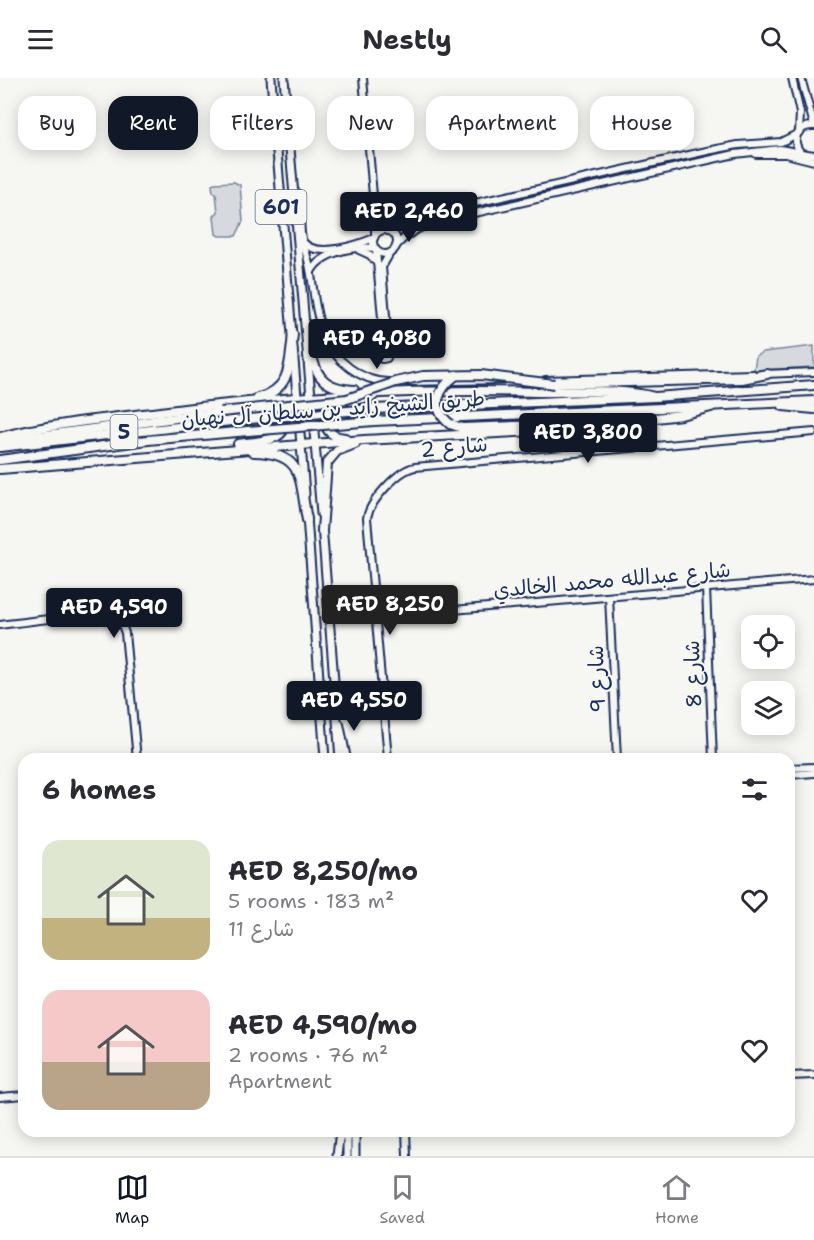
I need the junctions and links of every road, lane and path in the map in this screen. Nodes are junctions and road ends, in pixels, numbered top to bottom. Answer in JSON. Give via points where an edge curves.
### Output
{"nodes":[{"id":1,"x":284,"y":78,"type":"edge"},
{"id":2,"x":363,"y":78,"type":"edge"},
{"id":3,"x":792,"y":78,"type":"edge"},
{"id":4,"x":801,"y":78,"type":"edge"},
{"id":5,"x":272,"y":80,"type":"edge"},
{"id":6,"x":277,"y":96,"type":"edge"},
{"id":7,"x":286,"y":96,"type":"edge"},
{"id":8,"x":800,"y":113,"type":"junction"},
{"id":9,"x":809,"y":114,"type":"junction"},
{"id":10,"x":814,"y":126,"type":"edge"},
{"id":11,"x":798,"y":133,"type":"junction"},
{"id":12,"x":290,"y":150,"type":"edge"},
{"id":13,"x":801,"y":153,"type":"junction"},
{"id":14,"x":735,"y":154,"type":"junction"},
{"id":15,"x":814,"y":155,"type":"edge"},
{"id":16,"x":814,"y":161,"type":"edge"},
{"id":17,"x":279,"y":169,"type":"junction"},
{"id":18,"x":292,"y":184,"type":"junction"},
{"id":19,"x":375,"y":219,"type":"junction"},
{"id":20,"x":401,"y":224,"type":"junction"},
{"id":21,"x":284,"y":228,"type":"junction"},
{"id":22,"x":387,"y":230,"type":"junction"},
{"id":23,"x":409,"y":233,"type":"junction"},
{"id":24,"x":297,"y":234,"type":"junction"},
{"id":25,"x":278,"y":236,"type":"dead end"},
{"id":26,"x":374,"y":237,"type":"junction"},
{"id":27,"x":303,"y":242,"type":"junction"},
{"id":28,"x":396,"y":246,"type":"junction"},
{"id":29,"x":355,"y":249,"type":"junction"},
{"id":30,"x":375,"y":249,"type":"junction"},
{"id":31,"x":390,"y":253,"type":"junction"},
{"id":32,"x":377,"y":264,"type":"junction"},
{"id":33,"x":311,"y":272,"type":"junction"},
{"id":34,"x":307,"y":334,"type":"junction"},
{"id":35,"x":293,"y":335,"type":"junction"},
{"id":36,"x":814,"y":372,"type":"edge"},
{"id":37,"x":767,"y":374,"type":"junction"},
{"id":38,"x":456,"y":375,"type":"junction"},
{"id":39,"x":814,"y":385,"type":"edge"},
{"id":40,"x":389,"y":392,"type":"junction"},
{"id":41,"x":311,"y":397,"type":"junction"},
{"id":42,"x":655,"y":397,"type":"junction"},
{"id":43,"x":298,"y":398,"type":"junction"},
{"id":44,"x":257,"y":401,"type":"junction"},
{"id":45,"x":814,"y":401,"type":"edge"},
{"id":46,"x":773,"y":404,"type":"junction"},
{"id":47,"x":711,"y":407,"type":"junction"},
{"id":48,"x":222,"y":408,"type":"junction"},
{"id":49,"x":814,"y":409,"type":"edge"},
{"id":50,"x":640,"y":419,"type":"junction"},
{"id":51,"x":814,"y":432,"type":"edge"},
{"id":52,"x":429,"y":436,"type":"junction"},
{"id":53,"x":0,"y":439,"type":"edge"},
{"id":54,"x":364,"y":440,"type":"junction"},
{"id":55,"x":315,"y":443,"type":"junction"},
{"id":56,"x":302,"y":444,"type":"junction"},
{"id":57,"x":0,"y":447,"type":"edge"},
{"id":58,"x":204,"y":451,"type":"junction"},
{"id":59,"x":0,"y":460,"type":"edge"},
{"id":60,"x":0,"y":469,"type":"edge"},
{"id":61,"x":307,"y":520,"type":"junction"},
{"id":62,"x":322,"y":531,"type":"junction"},
{"id":63,"x":814,"y":579,"type":"edge"},
{"id":64,"x":706,"y":588,"type":"junction"},
{"id":65,"x":609,"y":597,"type":"junction"},
{"id":66,"x":376,"y":615,"type":"junction"},
{"id":67,"x":0,"y":625,"type":"edge"},
{"id":68,"x":336,"y":710,"type":"junction"},
{"id":69,"x":136,"y":753,"type":"edge"},
{"id":70,"x":325,"y":753,"type":"edge"},
{"id":71,"x":340,"y":753,"type":"edge"},
{"id":72,"x":346,"y":753,"type":"edge"},
{"id":73,"x":388,"y":753,"type":"edge"},
{"id":74,"x":617,"y":753,"type":"edge"},
{"id":75,"x":713,"y":753,"type":"edge"},
{"id":76,"x":814,"y":767,"type":"edge"},
{"id":77,"x":795,"y":768,"type":"edge"},
{"id":78,"x":814,"y":773,"type":"edge"},
{"id":79,"x":795,"y":775,"type":"edge"},
{"id":80,"x":814,"y":1075,"type":"edge"},
{"id":81,"x":795,"y":1076,"type":"edge"},
{"id":82,"x":18,"y":1096,"type":"edge"},
{"id":83,"x":0,"y":1097,"type":"edge"},
{"id":84,"x":340,"y":1137,"type":"edge"},
{"id":85,"x":341,"y":1137,"type":"edge"},
{"id":86,"x":344,"y":1137,"type":"edge"},
{"id":87,"x":355,"y":1137,"type":"edge"},
{"id":88,"x":406,"y":1137,"type":"edge"},
{"id":89,"x":337,"y":1156,"type":"edge"},
{"id":90,"x":342,"y":1156,"type":"edge"},
{"id":91,"x":347,"y":1156,"type":"edge"},
{"id":92,"x":356,"y":1156,"type":"edge"},
{"id":93,"x":407,"y":1156,"type":"edge"}],
"edges":[{"from":1,"to":7,"type":"main road","number":"601"},
{"from":2,"to":19,"type":"street"},
{"from":3,"to":8,"type":"street"},
{"from":4,"to":9,"type":"street"},
{"from":5,"to":6,"type":"main road"},
{"from":5,"to":17,"type":"main road","number":"601"},
{"from":8,"to":9,"type":"street","via":[[804,117]]},
{"from":8,"to":11,"type":"street"},
{"from":9,"to":10,"type":"street"},
{"from":10,"to":11,"type":"street","via":[[804,127]]},
{"from":11,"to":13,"type":"street","via":[[796,144]]},
{"from":11,"to":20,"type":"street","via":[[781,142],[707,151],[422,215]]},
{"from":12,"to":18,"type":"main road","number":"601"},
{"from":13,"to":14,"type":"street","via":[[780,149]]},
{"from":13,"to":15,"type":"street"},
{"from":14,"to":16,"type":"street","via":[[786,154]]},
{"from":14,"to":23,"type":"street","via":[[441,220]]},
{"from":17,"to":21,"type":"main road","number":"601"},
{"from":17,"to":24,"type":"main road","via":[[283,165],[287,169],[290,212]]},
{"from":18,"to":24,"type":"main road","number":"601"},
{"from":18,"to":27,"type":"street"},
{"from":19,"to":22,"type":"street"},
{"from":19,"to":26,"type":"street"},
{"from":20,"to":22,"type":"street"},
{"from":20,"to":23,"type":"street","via":[[402,231]]},
{"from":21,"to":25,"type":"main road"},
{"from":21,"to":35,"type":"main road","number":"601"},
{"from":22,"to":26,"type":"street"},
{"from":22,"to":28,"type":"street","via":[[396,237]]},
{"from":23,"to":28,"type":"street"},
{"from":24,"to":34,"type":"main road","number":"601"},
{"from":26,"to":27,"type":"street","via":[[322,251]]},
{"from":26,"to":30,"type":"street"},
{"from":27,"to":33,"type":"street"},
{"from":28,"to":31,"type":"street"},
{"from":29,"to":30,"type":"street"},
{"from":29,"to":32,"type":"street","via":[[370,255]]},
{"from":29,"to":33,"type":"street","via":[[327,256]]},
{"from":30,"to":31,"type":"street"},
{"from":30,"to":32,"type":"street"},
{"from":31,"to":32,"type":"street","via":[[382,267],[389,353],[382,359],[376,352],[384,341]]},
{"from":33,"to":37,"type":"street","via":[[327,341],[344,363],[378,382]]},
{"from":34,"to":40,"type":"highway","via":[[315,369],[326,384],[339,389]]},
{"from":34,"to":41,"type":"main road","number":"601"},
{"from":35,"to":43,"type":"main road","number":"601"},
{"from":35,"to":48,"type":"highway","via":[[282,385],[264,396]]},
{"from":36,"to":37,"type":"street"},
{"from":37,"to":38,"type":"highway","bridge":true,"via":[[742,379],[554,384]]},
{"from":38,"to":48,"type":"highway","bridge":true,"via":[[404,379],[347,399]]},
{"from":38,"to":50,"type":"highway","bridge":true,"via":[[444,385],[438,397],[439,409],[450,424],[462,428]]},
{"from":39,"to":42,"type":"highway","name":"طريق الشيخ زايد بن سلطان آل نهيان","number":"5"},
{"from":40,"to":41,"type":"highway"},
{"from":40,"to":42,"type":"highway","via":[[628,392]]},
{"from":40,"to":54,"type":"highway","via":[[338,406],[327,414],[326,427],[333,436]]},
{"from":41,"to":43,"type":"highway"},
{"from":41,"to":55,"type":"main road","number":"601"},
{"from":42,"to":57,"type":"highway","name":"طريق الشيخ زايد بن سلطان آل نهيان","number":"5","bridge":true,"via":[[249,419]]},
{"from":43,"to":44,"type":"highway"},
{"from":43,"to":56,"type":"main road","number":"601"},
{"from":44,"to":48,"type":"highway"},
{"from":44,"to":58,"type":"highway","via":[[280,409],[285,420],[282,434],[269,440]]},
{"from":45,"to":46,"type":"highway","name":"طريق الشيخ زايد بن سلطان آل نهيان","number":"5"},
{"from":46,"to":47,"type":"highway","name":"طريق الشيخ زايد بن سلطان آل نهيان","number":"5"},
{"from":46,"to":49,"type":"highway"},
{"from":47,"to":50,"type":"highway"},
{"from":47,"to":59,"type":"highway","name":"طريق الشيخ زايد بن سلطان آل نهيان","number":"5","bridge":true,"via":[[374,421],[148,440]]},
{"from":48,"to":53,"type":"highway"},
{"from":50,"to":52,"type":"highway","via":[[555,430]]},
{"from":51,"to":66,"type":"street","name":"شارع 2","via":[[409,468],[396,476],[368,512]]},
{"from":52,"to":54,"type":"highway"},
{"from":52,"to":62,"type":"highway","via":[[354,444],[333,454],[325,468]]},
{"from":54,"to":55,"type":"highway"},
{"from":55,"to":56,"type":"highway"},
{"from":55,"to":62,"type":"main road","number":"601"},
{"from":56,"to":58,"type":"highway"},
{"from":56,"to":61,"type":"main road","number":"601"},
{"from":58,"to":60,"type":"highway"},
{"from":58,"to":61,"type":"highway","via":[[272,453],[290,460],[298,474]]},
{"from":61,"to":70,"type":"main road","number":"601"},
{"from":62,"to":68,"type":"main road","number":"601"},
{"from":63,"to":64,"type":"street","name":"شارع عبدالله محمد الخالدي"},
{"from":64,"to":65,"type":"street","name":"شارع عبدالله محمد الخالدي"},
{"from":64,"to":75,"type":"street","name":"شارع 8"},
{"from":65,"to":66,"type":"street","name":"شارع عبدالله محمد الخالدي"},
{"from":65,"to":74,"type":"street","name":"شارع 9"},
{"from":66,"to":73,"type":"street"},
{"from":67,"to":69,"type":"street","via":[[93,616],[120,619],[125,633]]},
{"from":68,"to":71,"type":"main road","number":"601"},
{"from":68,"to":72,"type":"street"},
{"from":76,"to":77,"type":"street"},
{"from":78,"to":79,"type":"street"},
{"from":80,"to":81,"type":"street"},
{"from":82,"to":83,"type":"street"},
{"from":84,"to":89,"type":"main road"},
{"from":85,"to":90,"type":"main road"},
{"from":86,"to":91,"type":"main road"},
{"from":87,"to":92,"type":"main road"},
{"from":88,"to":93,"type":"street"}]}
